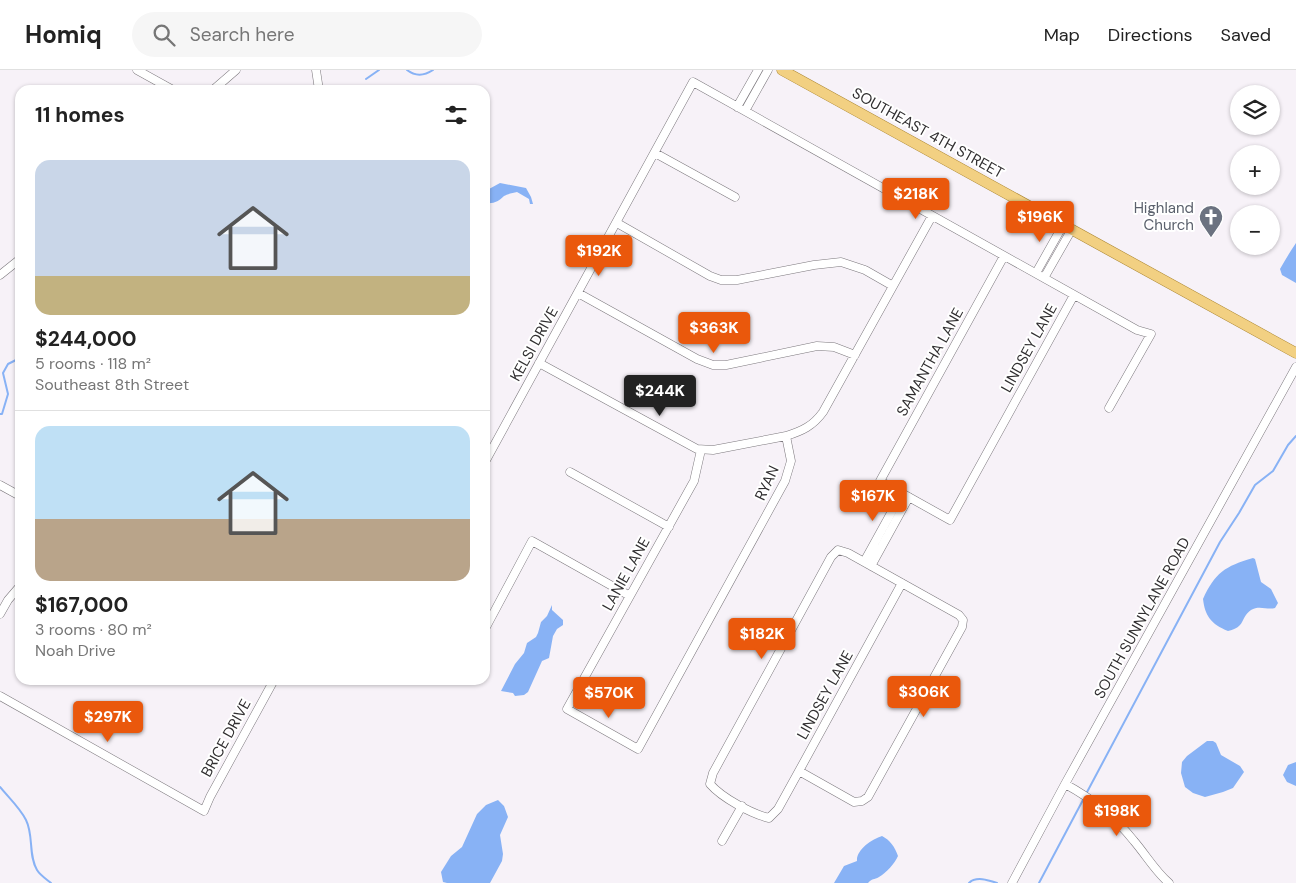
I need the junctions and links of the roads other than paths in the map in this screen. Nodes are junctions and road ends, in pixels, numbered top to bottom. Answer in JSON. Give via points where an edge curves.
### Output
{"nodes":[{"id":1,"x":137,"y":70,"type":"edge"},
{"id":2,"x":236,"y":70,"type":"edge"},
{"id":3,"x":316,"y":70,"type":"edge"},
{"id":4,"x":758,"y":70,"type":"edge"},
{"id":5,"x":768,"y":70,"type":"edge"},
{"id":6,"x":782,"y":70,"type":"edge"},
{"id":7,"x":164,"y":85,"type":"edge"},
{"id":8,"x":219,"y":85,"type":"edge"},
{"id":9,"x":318,"y":85,"type":"edge"},
{"id":10,"x":737,"y":107,"type":"junction"},
{"id":11,"x":745,"y":111,"type":"junction"},
{"id":12,"x":655,"y":153,"type":"junction"},
{"id":13,"x":735,"y":197,"type":"dead end"},
{"id":14,"x":932,"y":216,"type":"junction"},
{"id":15,"x":617,"y":224,"type":"junction"},
{"id":16,"x":1067,"y":227,"type":"junction"},
{"id":17,"x":1004,"y":256,"type":"junction"},
{"id":18,"x":15,"y":263,"type":"edge"},
{"id":19,"x":1036,"y":274,"type":"junction"},
{"id":20,"x":0,"y":275,"type":"edge"},
{"id":21,"x":1044,"y":278,"type":"junction"},
{"id":22,"x":893,"y":286,"type":"junction"},
{"id":23,"x":578,"y":293,"type":"junction"},
{"id":24,"x":1074,"y":295,"type":"junction"},
{"id":25,"x":1296,"y":353,"type":"edge"},
{"id":26,"x":855,"y":355,"type":"junction"},
{"id":27,"x":539,"y":363,"type":"junction"},
{"id":28,"x":1296,"y":367,"type":"edge"},
{"id":29,"x":1109,"y":408,"type":"dead end"},
{"id":30,"x":786,"y":436,"type":"junction"},
{"id":31,"x":701,"y":450,"type":"junction"},
{"id":32,"x":490,"y":453,"type":"edge"},
{"id":33,"x":570,"y":472,"type":"dead end"},
{"id":34,"x":0,"y":485,"type":"edge"},
{"id":35,"x":15,"y":493,"type":"edge"},
{"id":36,"x":906,"y":495,"type":"junction"},
{"id":37,"x":669,"y":527,"type":"junction"},
{"id":38,"x":868,"y":564,"type":"junction"},
{"id":39,"x":902,"y":583,"type":"junction"},
{"id":40,"x":15,"y":592,"type":"edge"},
{"id":41,"x":630,"y":596,"type":"junction"},
{"id":42,"x":0,"y":614,"type":"edge"},
{"id":43,"x":490,"y":620,"type":"edge"},
{"id":44,"x":271,"y":685,"type":"edge"},
{"id":45,"x":0,"y":696,"type":"edge"},
{"id":46,"x":567,"y":709,"type":"joint"},
{"id":47,"x":799,"y":772,"type":"junction"},
{"id":48,"x":1065,"y":784,"type":"junction"},
{"id":49,"x":742,"y":806,"type":"junction"},
{"id":50,"x":722,"y":841,"type":"dead end"},
{"id":51,"x":1012,"y":883,"type":"edge"},
{"id":52,"x":1169,"y":883,"type":"edge"}],
"edges":[{"from":1,"to":7,"type":"street"},
{"from":2,"to":8,"type":"street"},
{"from":3,"to":9,"type":"street"},
{"from":4,"to":10,"type":"street"},
{"from":5,"to":11,"type":"street"},
{"from":6,"to":16,"type":"main road","name":"SOUTHEAST 4TH STREET"},
{"from":10,"to":11,"type":"street"},
{"from":10,"to":12,"type":"street","name":"KELSI DRIVE","via":[[693,82]]},
{"from":11,"to":14,"type":"street"},
{"from":12,"to":13,"type":"street"},
{"from":12,"to":15,"type":"street","name":"KELSI DRIVE"},
{"from":14,"to":17,"type":"street"},
{"from":14,"to":22,"type":"street"},
{"from":15,"to":22,"type":"street","via":[[721,280],[841,262],[865,270]]},
{"from":15,"to":23,"type":"street","name":"KELSI DRIVE"},
{"from":16,"to":19,"type":"street"},
{"from":16,"to":21,"type":"street"},
{"from":16,"to":25,"type":"main road","name":"SOUTHEAST 4TH STREET"},
{"from":17,"to":19,"type":"street"},
{"from":17,"to":36,"type":"street","name":"SAMANTHA LANE","via":[[880,481]]},
{"from":18,"to":20,"type":"street"},
{"from":19,"to":21,"type":"street"},
{"from":21,"to":24,"type":"street"},
{"from":22,"to":26,"type":"street"},
{"from":23,"to":26,"type":"street","via":[[712,365],[726,365],[816,346],[834,347]]},
{"from":23,"to":27,"type":"street","name":"KELSI DRIVE"},
{"from":24,"to":29,"type":"street","via":[[1137,330],[1151,334]]},
{"from":24,"to":36,"type":"street","name":"LINDSEY LANE","via":[[950,520]]},
{"from":26,"to":30,"type":"street","via":[[819,418],[809,427]]},
{"from":27,"to":31,"type":"street"},
{"from":27,"to":32,"type":"street","name":"KELSI DRIVE"},
{"from":28,"to":48,"type":"street","name":"SOUTH SUNNYLANE ROAD"},
{"from":30,"to":31,"type":"street"},
{"from":30,"to":46,"type":"street","name":"RYAN","via":[[791,461],[785,481],[638,750]]},
{"from":31,"to":37,"type":"street","name":"LANIE LANE","via":[[694,481]]},
{"from":33,"to":37,"type":"street"},
{"from":34,"to":35,"type":"street"},
{"from":36,"to":38,"type":"street"},
{"from":37,"to":41,"type":"street","name":"LANIE LANE"},
{"from":38,"to":39,"type":"street"},
{"from":38,"to":49,"type":"street","via":[[838,550],[832,557],[713,774],[710,784],[716,791]]},
{"from":39,"to":47,"type":"street","name":"LINDSEY LANE"},
{"from":39,"to":47,"type":"street","via":[[959,615],[963,620],[962,627],[868,797],[854,802]]},
{"from":40,"to":42,"type":"street"},
{"from":41,"to":43,"type":"street","via":[[532,541]]},
{"from":41,"to":46,"type":"street","name":"LANIE LANE"},
{"from":44,"to":45,"type":"street","name":"BRICE DRIVE","via":[[204,811]]},
{"from":47,"to":49,"type":"street","name":"LINDSEY LANE","via":[[778,809],[769,818]]},
{"from":48,"to":51,"type":"street","name":"SOUTH SUNNYLANE ROAD"},
{"from":48,"to":52,"type":"street","via":[[1088,797],[1115,819]]},
{"from":49,"to":50,"type":"street"}]}
